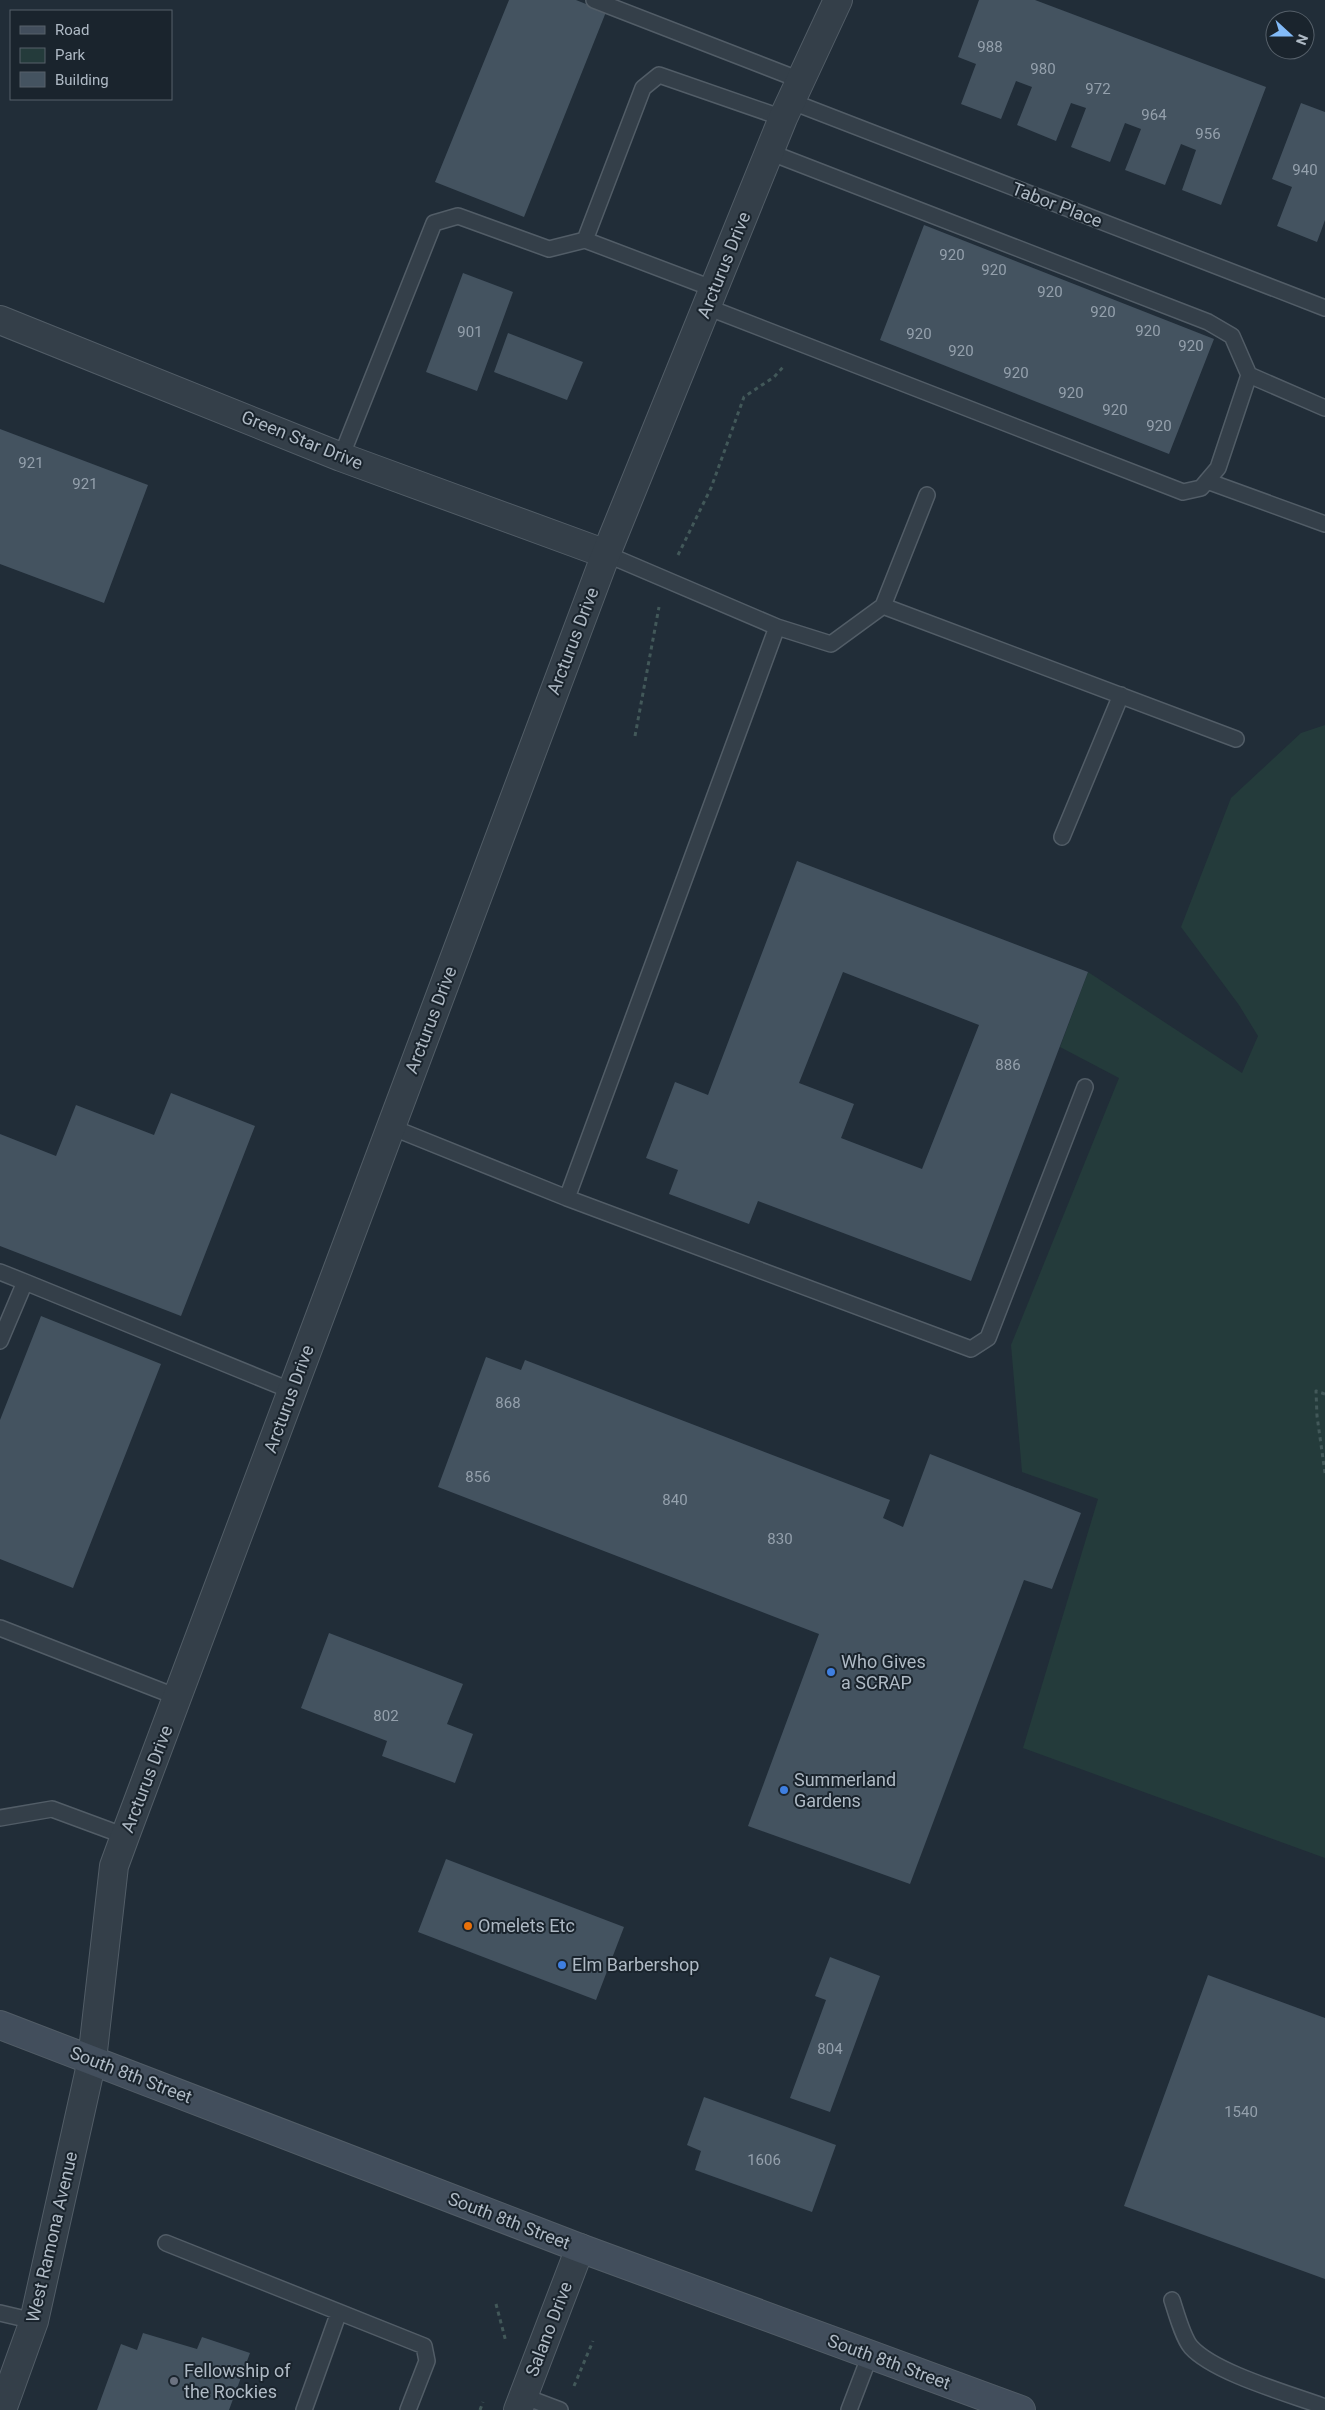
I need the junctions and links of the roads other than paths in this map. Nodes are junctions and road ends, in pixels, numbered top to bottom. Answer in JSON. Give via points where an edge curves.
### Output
{"nodes":[{"id":1,"x":594,"y":0,"type":"edge"},
{"id":2,"x":822,"y":0,"type":"edge"},
{"id":3,"x":838,"y":0,"type":"edge"},
{"id":4,"x":791,"y":100,"type":"junction"},
{"id":5,"x":770,"y":152,"type":"junction"},
{"id":6,"x":585,"y":240,"type":"junction"},
{"id":7,"x":710,"y":298,"type":"junction"},
{"id":8,"x":1325,"y":308,"type":"edge"},
{"id":9,"x":0,"y":320,"type":"edge"},
{"id":10,"x":1249,"y":375,"type":"junction"},
{"id":11,"x":1325,"y":408,"type":"edge"},
{"id":12,"x":341,"y":457,"type":"junction"},
{"id":13,"x":1207,"y":480,"type":"junction"},
{"id":14,"x":927,"y":494,"type":"dead end"},
{"id":15,"x":1325,"y":524,"type":"edge"},
{"id":16,"x":606,"y":554,"type":"junction"},
{"id":17,"x":883,"y":606,"type":"junction"},
{"id":18,"x":777,"y":627,"type":"junction"},
{"id":19,"x":1121,"y":695,"type":"junction"},
{"id":20,"x":1236,"y":739,"type":"dead end"},
{"id":21,"x":1062,"y":837,"type":"dead end"},
{"id":22,"x":1085,"y":1087,"type":"dead end"},
{"id":23,"x":391,"y":1127,"type":"junction"},
{"id":24,"x":567,"y":1198,"type":"junction"},
{"id":25,"x":0,"y":1272,"type":"edge"},
{"id":26,"x":25,"y":1282,"type":"junction"},
{"id":27,"x":0,"y":1341,"type":"edge"},
{"id":28,"x":292,"y":1391,"type":"junction"},
{"id":29,"x":0,"y":1628,"type":"edge"},
{"id":30,"x":177,"y":1697,"type":"junction"},
{"id":31,"x":0,"y":1818,"type":"edge"},
{"id":32,"x":125,"y":1836,"type":"junction"},
{"id":33,"x":0,"y":2025,"type":"edge"},
{"id":34,"x":92,"y":2060,"type":"junction"},
{"id":35,"x":166,"y":2242,"type":"dead end"},
{"id":36,"x":580,"y":2248,"type":"junction"},
{"id":37,"x":1172,"y":2300,"type":"dead end"},
{"id":38,"x":339,"y":2312,"type":"junction"},
{"id":39,"x":0,"y":2313,"type":"edge"},
{"id":40,"x":34,"y":2321,"type":"junction"},
{"id":41,"x":870,"y":2355,"type":"junction"},
{"id":42,"x":521,"y":2403,"type":"edge"},
{"id":43,"x":1325,"y":2407,"type":"edge"},
{"id":44,"x":2,"y":2410,"type":"edge"},
{"id":45,"x":304,"y":2410,"type":"edge"},
{"id":46,"x":408,"y":2410,"type":"edge"},
{"id":47,"x":560,"y":2410,"type":"edge"},
{"id":48,"x":849,"y":2410,"type":"edge"},
{"id":49,"x":1021,"y":2410,"type":"edge"}],
"edges":[{"from":1,"to":4,"type":"lane"},
{"from":2,"to":4,"type":"street"},
{"from":3,"to":4,"type":"street","name":"Arcturus Drive"},
{"from":4,"to":5,"type":"street","name":"Arcturus Drive"},
{"from":4,"to":6,"type":"lane","via":[[659,75],[643,88]]},
{"from":4,"to":8,"type":"lane","name":"Tabor Place"},
{"from":5,"to":7,"type":"street","name":"Arcturus Drive"},
{"from":5,"to":10,"type":"lane","via":[[1208,322],[1232,336]]},
{"from":6,"to":7,"type":"lane"},
{"from":6,"to":12,"type":"lane","via":[[549,249],[458,216],[434,224]]},
{"from":7,"to":13,"type":"lane","via":[[804,345],[1183,492],[1201,488]]},
{"from":7,"to":16,"type":"street","name":"Arcturus Drive"},
{"from":9,"to":12,"type":"street","name":"Green Star Drive"},
{"from":10,"to":11,"type":"lane"},
{"from":10,"to":13,"type":"lane","via":[[1218,468]]},
{"from":12,"to":16,"type":"street","name":"Green Star Drive"},
{"from":13,"to":15,"type":"lane"},
{"from":14,"to":17,"type":"lane"},
{"from":16,"to":18,"type":"lane"},
{"from":16,"to":23,"type":"street","name":"Arcturus Drive"},
{"from":17,"to":18,"type":"lane","via":[[831,644]]},
{"from":17,"to":19,"type":"lane"},
{"from":18,"to":24,"type":"lane"},
{"from":19,"to":20,"type":"lane"},
{"from":19,"to":21,"type":"lane"},
{"from":22,"to":24,"type":"lane","via":[[988,1338],[971,1349]]},
{"from":23,"to":24,"type":"lane"},
{"from":23,"to":28,"type":"street","name":"Arcturus Drive"},
{"from":25,"to":26,"type":"lane"},
{"from":26,"to":27,"type":"lane"},
{"from":26,"to":28,"type":"lane"},
{"from":28,"to":30,"type":"street","name":"Arcturus Drive"},
{"from":29,"to":30,"type":"lane"},
{"from":30,"to":32,"type":"street","name":"Arcturus Drive"},
{"from":31,"to":32,"type":"lane","via":[[52,1809]]},
{"from":32,"to":34,"type":"street","name":"Arcturus Drive","via":[[114,1866]]},
{"from":33,"to":34,"type":"main road","name":"South 8th Street"},
{"from":34,"to":36,"type":"main road","name":"South 8th Street"},
{"from":34,"to":40,"type":"street","name":"West Ramona Avenue"},
{"from":35,"to":38,"type":"lane"},
{"from":36,"to":41,"type":"main road","name":"South 8th Street"},
{"from":36,"to":42,"type":"street","name":"Salano Drive"},
{"from":37,"to":43,"type":"lane","via":[[1190,2346],[1210,2361],[1227,2372]]},
{"from":38,"to":45,"type":"lane"},
{"from":38,"to":46,"type":"lane","via":[[424,2346],[427,2361]]},
{"from":39,"to":40,"type":"lane"},
{"from":40,"to":44,"type":"street","name":"West Ramona Avenue"},
{"from":41,"to":48,"type":"lane"},
{"from":41,"to":49,"type":"main road","name":"South 8th Street"},
{"from":42,"to":47,"type":"lane"}]}
